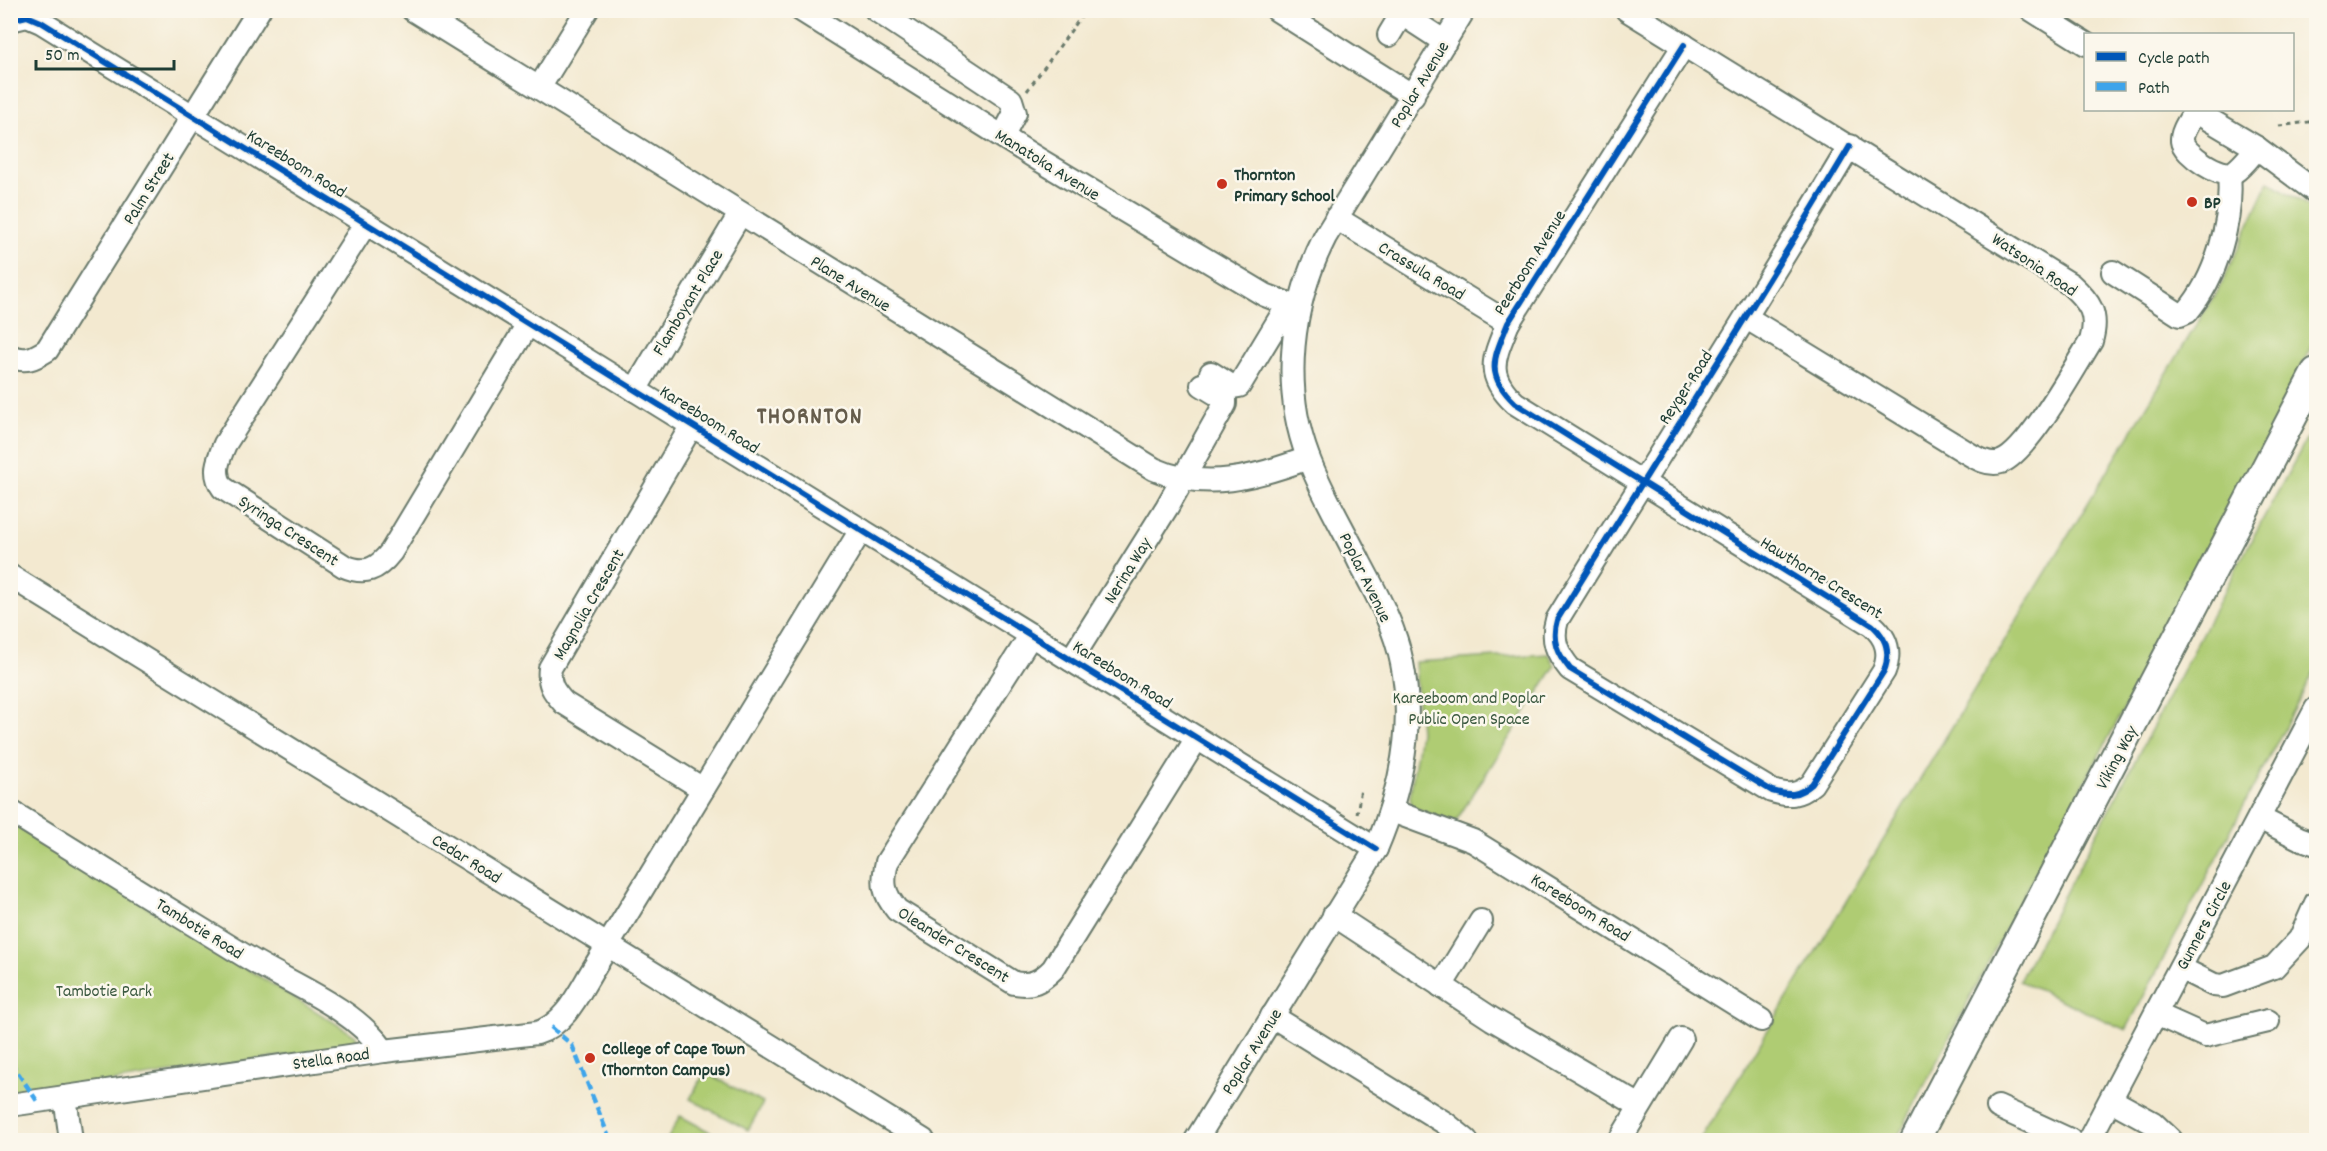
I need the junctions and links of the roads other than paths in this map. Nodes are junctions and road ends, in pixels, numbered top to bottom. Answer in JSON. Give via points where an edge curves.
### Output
{"nodes":[{"id":1,"x":259,"y":10,"type":"edge"},
{"id":2,"x":413,"y":10,"type":"edge"},
{"id":3,"x":587,"y":10,"type":"edge"},
{"id":4,"x":801,"y":10,"type":"edge"},
{"id":5,"x":876,"y":10,"type":"edge"},
{"id":6,"x":1277,"y":10,"type":"edge"},
{"id":7,"x":1464,"y":10,"type":"edge"},
{"id":8,"x":1627,"y":10,"type":"edge"},
{"id":9,"x":2032,"y":10,"type":"edge"},
{"id":10,"x":1403,"y":12,"type":"edge"},
{"id":11,"x":19,"y":18,"type":"edge"},
{"id":12,"x":1389,"y":35,"type":"dead end"},
{"id":13,"x":1444,"y":42,"type":"junction"},
{"id":14,"x":2084,"y":43,"type":"edge"},
{"id":15,"x":1684,"y":45,"type":"junction"},
{"id":16,"x":539,"y":88,"type":"junction"},
{"id":17,"x":1413,"y":96,"type":"junction"},
{"id":18,"x":2194,"y":111,"type":"edge"},
{"id":19,"x":2196,"y":111,"type":"edge"},
{"id":20,"x":192,"y":116,"type":"junction"},
{"id":21,"x":1003,"y":136,"type":"junction"},
{"id":22,"x":1850,"y":146,"type":"junction"},
{"id":23,"x":2257,"y":148,"type":"junction"},
{"id":24,"x":2229,"y":174,"type":"junction"},
{"id":25,"x":2316,"y":192,"type":"edge"},
{"id":26,"x":740,"y":214,"type":"junction"},
{"id":27,"x":1336,"y":218,"type":"junction"},
{"id":28,"x":366,"y":223,"type":"junction"},
{"id":29,"x":2113,"y":272,"type":"dead end"},
{"id":30,"x":1293,"y":307,"type":"junction"},
{"id":31,"x":1747,"y":318,"type":"junction"},
{"id":32,"x":1508,"y":323,"type":"junction"},
{"id":33,"x":528,"y":324,"type":"junction"},
{"id":34,"x":22,"y":358,"type":"edge"},
{"id":35,"x":2316,"y":372,"type":"edge"},
{"id":36,"x":635,"y":390,"type":"junction"},
{"id":37,"x":692,"y":425,"type":"junction"},
{"id":38,"x":1308,"y":458,"type":"junction"},
{"id":39,"x":1182,"y":480,"type":"junction"},
{"id":40,"x":1642,"y":483,"type":"junction"},
{"id":41,"x":861,"y":530,"type":"junction"},
{"id":42,"x":10,"y":576,"type":"edge"},
{"id":43,"x":1031,"y":635,"type":"junction"},
{"id":44,"x":1555,"y":645,"type":"joint"},
{"id":45,"x":1071,"y":660,"type":"junction"},
{"id":46,"x":2316,"y":709,"type":"edge"},
{"id":47,"x":1197,"y":738,"type":"junction"},
{"id":48,"x":703,"y":789,"type":"junction"},
{"id":49,"x":10,"y":811,"type":"edge"},
{"id":50,"x":1392,"y":811,"type":"junction"},
{"id":51,"x":2259,"y":818,"type":"junction"},
{"id":52,"x":2316,"y":844,"type":"edge"},
{"id":53,"x":1376,"y":849,"type":"junction"},
{"id":54,"x":2316,"y":903,"type":"edge"},
{"id":55,"x":1334,"y":915,"type":"junction"},
{"id":56,"x":1480,"y":921,"type":"dead end"},
{"id":57,"x":608,"y":944,"type":"junction"},
{"id":58,"x":2180,"y":968,"type":"junction"},
{"id":59,"x":1441,"y":986,"type":"junction"},
{"id":60,"x":2156,"y":1014,"type":"junction"},
{"id":61,"x":1272,"y":1016,"type":"junction"},
{"id":62,"x":1761,"y":1020,"type":"dead end"},
{"id":63,"x":2268,"y":1021,"type":"dead end"},
{"id":64,"x":1681,"y":1039,"type":"dead end"},
{"id":65,"x":384,"y":1051,"type":"junction"},
{"id":66,"x":65,"y":1097,"type":"junction"},
{"id":67,"x":2110,"y":1100,"type":"junction"},
{"id":68,"x":10,"y":1105,"type":"edge"},
{"id":69,"x":1641,"y":1106,"type":"junction"},
{"id":70,"x":1998,"y":1107,"type":"dead end"},
{"id":71,"x":71,"y":1140,"type":"edge"},
{"id":72,"x":923,"y":1140,"type":"edge"},
{"id":73,"x":1196,"y":1140,"type":"edge"},
{"id":74,"x":1466,"y":1140,"type":"edge"},
{"id":75,"x":1620,"y":1140,"type":"edge"},
{"id":76,"x":1915,"y":1140,"type":"edge"},
{"id":77,"x":2070,"y":1140,"type":"edge"},
{"id":78,"x":2089,"y":1140,"type":"edge"},
{"id":79,"x":2170,"y":1140,"type":"edge"}],
"edges":[{"from":1,"to":20,"type":"street","name":"Palm Street"},
{"from":2,"to":16,"type":"street","name":"Plane Avenue"},
{"from":3,"to":16,"type":"street"},
{"from":4,"to":21,"type":"street","name":"Manatoka Avenue"},
{"from":5,"to":21,"type":"street","via":[[1004,94],[1015,106],[1015,113]]},
{"from":6,"to":17,"type":"street"},
{"from":7,"to":13,"type":"street","name":"Poplar Avenue"},
{"from":8,"to":15,"type":"street","name":"Watsonia Road"},
{"from":9,"to":14,"type":"street"},
{"from":10,"to":12,"type":"street"},
{"from":10,"to":13,"type":"street"},
{"from":11,"to":20,"type":"street","name":"Kareeboom Road"},
{"from":13,"to":17,"type":"street","name":"Poplar Avenue"},
{"from":15,"to":22,"type":"street","name":"Watsonia Road"},
{"from":15,"to":32,"type":"street","name":"Peerboom Avenue"},
{"from":16,"to":26,"type":"street","name":"Plane Avenue"},
{"from":17,"to":27,"type":"street","name":"Poplar Avenue"},
{"from":18,"to":24,"type":"street","via":[[2182,144],[2219,173]]},
{"from":19,"to":23,"type":"street"},
{"from":20,"to":28,"type":"street","name":"Kareeboom Road"},
{"from":20,"to":34,"type":"street","name":"Palm Street","via":[[47,350]]},
{"from":21,"to":30,"type":"street","name":"Manatoka Avenue","via":[[1265,295]]},
{"from":22,"to":31,"type":"street","name":"Reyger Road"},
{"from":22,"to":31,"type":"street","name":"Watsonia Road","via":[[2070,284],[2092,309],[2096,325],[2091,341],[2016,454],[1999,463],[1983,461],[1966,452]]},
{"from":23,"to":24,"type":"street"},
{"from":23,"to":25,"type":"street"},
{"from":24,"to":29,"type":"street","via":[[2230,202],[2215,261],[2187,312],[2180,315]]},
{"from":26,"to":36,"type":"street","name":"Flamboyant Place"},
{"from":26,"to":39,"type":"street","name":"Plane Avenue","via":[[1147,465]]},
{"from":27,"to":30,"type":"street","name":"Poplar Avenue"},
{"from":27,"to":32,"type":"street","name":"Crassula Road"},
{"from":28,"to":33,"type":"street","name":"Kareeboom Road"},
{"from":28,"to":33,"type":"street","name":"Syringa Crescent","via":[[225,444],[217,471],[224,488],[344,566],[358,572],[369,571],[387,558]]},
{"from":30,"to":38,"type":"street","name":"Poplar Avenue","via":[[1298,422]]},
{"from":30,"to":39,"type":"street","name":"Nerina Way","via":[[1239,386],[1206,379],[1225,399],[1225,404]]},
{"from":31,"to":40,"type":"street","name":"Reyger Road"},
{"from":32,"to":40,"type":"street","name":"Peerboom Avenue","via":[[1494,357],[1494,377],[1503,392]]},
{"from":33,"to":36,"type":"street","name":"Kareeboom Road"},
{"from":35,"to":76,"type":"main road","name":"Viking Way"},
{"from":36,"to":37,"type":"street","name":"Kareeboom Road"},
{"from":37,"to":41,"type":"street","name":"Kareeboom Road"},
{"from":37,"to":48,"type":"street","name":"Magnolia Crescent","via":[[550,668],[548,681],[564,703]]},
{"from":38,"to":39,"type":"street","name":"Plane Avenue","via":[[1222,481]]},
{"from":38,"to":50,"type":"street","name":"Poplar Avenue","via":[[1384,610],[1402,662],[1406,738]]},
{"from":39,"to":45,"type":"street","name":"Nerina Way"},
{"from":40,"to":44,"type":"street","name":"Reyger Road","via":[[1557,620],[1553,632]]},
{"from":40,"to":44,"type":"street","name":"Hawthorne Crescent","via":[[1872,625],[1887,646],[1884,671],[1812,784],[1790,796],[1772,791],[1570,669]]},
{"from":41,"to":43,"type":"street","name":"Kareeboom Road"},
{"from":41,"to":48,"type":"street"},
{"from":42,"to":57,"type":"street","name":"Cedar Road"},
{"from":43,"to":45,"type":"street","name":"Kareeboom Road"},
{"from":43,"to":47,"type":"street","name":"Oleander Crescent","via":[[887,862],[883,881],[885,896],[897,910],[994,971],[1014,983],[1028,985],[1041,981],[1053,969]]},
{"from":45,"to":47,"type":"street","name":"Kareeboom Road"},
{"from":46,"to":51,"type":"street","name":"Gunners Circle"},
{"from":47,"to":53,"type":"street","name":"Kareeboom Road"},
{"from":48,"to":57,"type":"street"},
{"from":49,"to":65,"type":"street","name":"Tambotie Road","via":[[331,1006],[369,1033]]},
{"from":50,"to":53,"type":"street","name":"Poplar Avenue"},
{"from":50,"to":62,"type":"street","name":"Kareeboom Road","via":[[1482,846]]},
{"from":51,"to":52,"type":"street"},
{"from":51,"to":58,"type":"street","name":"Gunners Circle"},
{"from":53,"to":55,"type":"street","name":"Poplar Avenue"},
{"from":54,"to":58,"type":"street","via":[[2300,939],[2274,967],[2223,986]]},
{"from":55,"to":59,"type":"street"},
{"from":55,"to":61,"type":"street","name":"Poplar Avenue"},
{"from":56,"to":59,"type":"street"},
{"from":57,"to":65,"type":"street","name":"Stella Road","via":[[560,1021],[544,1031]]},
{"from":57,"to":72,"type":"street","name":"Cedar Road"},
{"from":58,"to":60,"type":"street","name":"Gunners Circle"},
{"from":59,"to":69,"type":"street"},
{"from":60,"to":63,"type":"street","via":[[2205,1036]]},
{"from":60,"to":67,"type":"street","name":"Gunners Circle"},
{"from":61,"to":73,"type":"street","name":"Poplar Avenue"},
{"from":61,"to":74,"type":"street","via":[[1445,1123]]},
{"from":64,"to":69,"type":"street"},
{"from":65,"to":66,"type":"street","name":"Stella Road"},
{"from":66,"to":68,"type":"street","name":"Stella Road"},
{"from":66,"to":71,"type":"street"},
{"from":67,"to":78,"type":"street","name":"Gunners Circle"},
{"from":67,"to":79,"type":"street","via":[[2153,1123]]},
{"from":69,"to":75,"type":"street"},
{"from":70,"to":77,"type":"street"}]}
